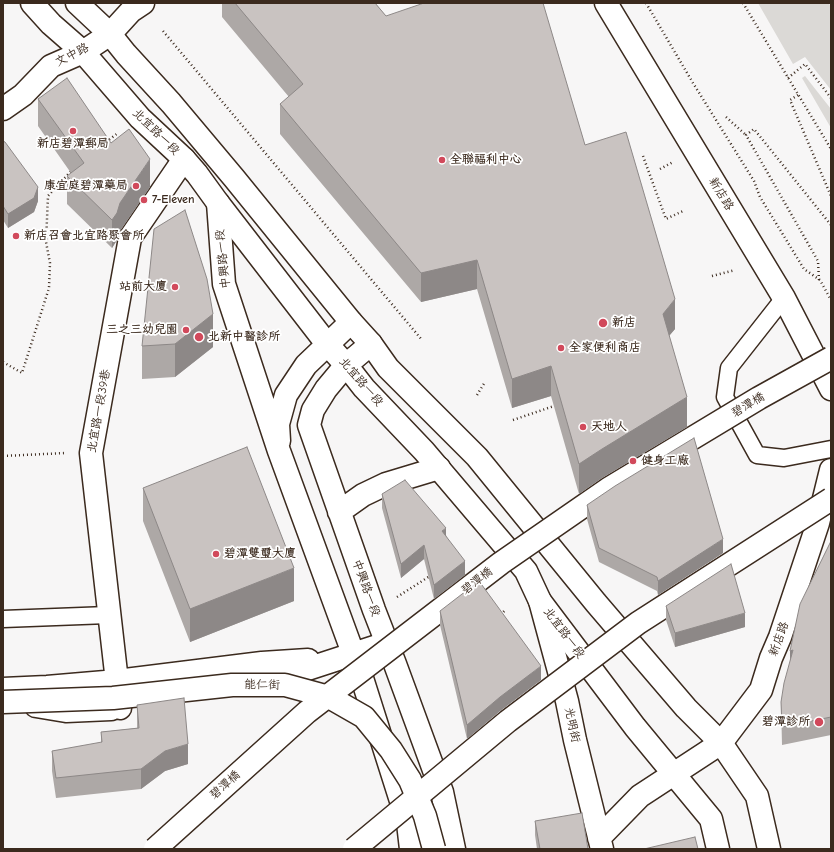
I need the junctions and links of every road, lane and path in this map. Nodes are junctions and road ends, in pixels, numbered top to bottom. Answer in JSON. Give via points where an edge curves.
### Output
{"nodes":[{"id":1,"x":32,"y":3,"type":"edge"},
{"id":2,"x":77,"y":3,"type":"edge"},
{"id":3,"x":143,"y":3,"type":"edge"},
{"id":4,"x":606,"y":3,"type":"edge"},
{"id":5,"x":646,"y":3,"type":"edge"},
{"id":6,"x":743,"y":3,"type":"edge"},
{"id":7,"x":163,"y":31,"type":"dead end"},
{"id":8,"x":110,"y":34,"type":"junction"},
{"id":9,"x":83,"y":52,"type":"junction"},
{"id":10,"x":788,"y":78,"type":"junction"},
{"id":11,"x":798,"y":95,"type":"junction"},
{"id":12,"x":831,"y":98,"type":"edge"},
{"id":13,"x":3,"y":109,"type":"edge"},
{"id":14,"x":726,"y":117,"type":"dead end"},
{"id":15,"x":140,"y":118,"type":"junction"},
{"id":16,"x":746,"y":134,"type":"junction"},
{"id":17,"x":100,"y":147,"type":"edge"},
{"id":18,"x":831,"y":149,"type":"edge"},
{"id":19,"x":643,"y":156,"type":"dead end"},
{"id":20,"x":184,"y":159,"type":"junction"},
{"id":21,"x":74,"y":169,"type":"edge"},
{"id":22,"x":831,"y":196,"type":"edge"},
{"id":23,"x":218,"y":204,"type":"junction"},
{"id":24,"x":683,"y":211,"type":"dead end"},
{"id":25,"x":831,"y":225,"type":"edge"},
{"id":26,"x":734,"y":270,"type":"dead end"},
{"id":27,"x":712,"y":276,"type":"dead end"},
{"id":28,"x":820,"y":280,"type":"junction"},
{"id":29,"x":784,"y":298,"type":"junction"},
{"id":30,"x":831,"y":300,"type":"edge"},
{"id":31,"x":351,"y":322,"type":"junction"},
{"id":32,"x":422,"y":340,"type":"dead end"},
{"id":33,"x":327,"y":344,"type":"junction"},
{"id":34,"x":371,"y":344,"type":"junction"},
{"id":35,"x":831,"y":358,"type":"edge"},
{"id":36,"x":3,"y":362,"type":"edge"},
{"id":37,"x":346,"y":365,"type":"junction"},
{"id":38,"x":485,"y":382,"type":"dead end"},
{"id":39,"x":831,"y":389,"type":"edge"},
{"id":40,"x":477,"y":395,"type":"dead end"},
{"id":41,"x":554,"y":406,"type":"edge"},
{"id":42,"x":513,"y":420,"type":"dead end"},
{"id":43,"x":831,"y":449,"type":"edge"},
{"id":44,"x":279,"y":451,"type":"junction"},
{"id":45,"x":91,"y":453,"type":"junction"},
{"id":46,"x":3,"y":456,"type":"edge"},
{"id":47,"x":439,"y":468,"type":"junction"},
{"id":48,"x":831,"y":470,"type":"edge"},
{"id":49,"x":831,"y":500,"type":"edge"},
{"id":50,"x":339,"y":512,"type":"junction"},
{"id":51,"x":540,"y":601,"type":"junction"},
{"id":52,"x":505,"y":610,"type":"dead end"},
{"id":53,"x":108,"y":615,"type":"junction"},
{"id":54,"x":500,"y":616,"type":"edge"},
{"id":55,"x":3,"y":619,"type":"edge"},
{"id":56,"x":387,"y":643,"type":"junction"},
{"id":57,"x":346,"y":656,"type":"junction"},
{"id":58,"x":117,"y":681,"type":"junction"},
{"id":59,"x":3,"y":689,"type":"edge"},
{"id":60,"x":3,"y":702,"type":"edge"},
{"id":61,"x":120,"y":708,"type":"junction"},
{"id":62,"x":722,"y":744,"type":"junction"},
{"id":63,"x":674,"y":773,"type":"junction"},
{"id":64,"x":600,"y":844,"type":"edge"},
{"id":65,"x":154,"y":849,"type":"edge"},
{"id":66,"x":354,"y":849,"type":"edge"},
{"id":67,"x":411,"y":849,"type":"edge"},
{"id":68,"x":434,"y":849,"type":"edge"},
{"id":69,"x":454,"y":849,"type":"edge"},
{"id":70,"x":718,"y":849,"type":"edge"},
{"id":71,"x":769,"y":849,"type":"edge"}],
"edges":[{"from":1,"to":9,"type":"main road","name":"北宜路一段"},
{"from":2,"to":8,"type":"main road"},
{"from":3,"to":8,"type":"main road","name":"文中路","via":[[131,11]]},
{"from":4,"to":29,"type":"main road","name":"新店路"},
{"from":5,"to":28,"type":"path","via":[[804,269]]},
{"from":6,"to":10,"type":"path"},
{"from":7,"to":32,"type":"path"},
{"from":8,"to":9,"type":"main road","name":"文中路"},
{"from":8,"to":31,"type":"main road","via":[[171,102]]},
{"from":9,"to":13,"type":"main road","name":"文中路","via":[[51,66],[23,95]]},
{"from":9,"to":15,"type":"main road","name":"北宜路一段"},
{"from":10,"to":11,"type":"path"},
{"from":10,"to":12,"type":"path","via":[[805,64]]},
{"from":11,"to":18,"type":"path"},
{"from":11,"to":22,"type":"path","via":[[790,100]]},
{"from":14,"to":16,"type":"path"},
{"from":15,"to":17,"type":"path"},
{"from":15,"to":20,"type":"main road","name":"北宜路一段"},
{"from":16,"to":25,"type":"path","via":[[754,129]]},
{"from":16,"to":28,"type":"path","via":[[818,261]]},
{"from":19,"to":24,"type":"path","via":[[666,219]]},
{"from":20,"to":23,"type":"main road","name":"北宜路一段","via":[[198,174]]},
{"from":20,"to":45,"type":"main road","name":"北宜路一段39巷","via":[[130,238]]},
{"from":21,"to":36,"type":"path","via":[[48,196],[46,242],[50,263],[49,288],[22,373]]},
{"from":23,"to":33,"type":"main road","name":"北宜路一段"},
{"from":23,"to":44,"type":"main road","name":"中興路一段","via":[[224,284]]},
{"from":26,"to":27,"type":"path"},
{"from":28,"to":30,"type":"path"},
{"from":29,"to":39,"type":"main road","name":"新店路"},
{"from":29,"to":43,"type":"lane","via":[[728,368],[725,398],[757,456],[784,458]]},
{"from":31,"to":33,"type":"main road","name":"中興路一段"},
{"from":31,"to":34,"type":"main road"},
{"from":33,"to":37,"type":"main road","name":"北宜路一段"},
{"from":33,"to":44,"type":"main road","name":"中興路一段","via":[[306,365],[286,395],[278,424]]},
{"from":34,"to":37,"type":"main road","name":"中興路一段"},
{"from":34,"to":62,"type":"main road","via":[[388,368],[477,457],[596,603],[686,708]]},
{"from":35,"to":65,"type":"main road","name":"碧潭橋","bridge":true,"via":[[608,489],[501,563],[307,712]]},
{"from":37,"to":47,"type":"main road","name":"北宜路一段","via":[[364,388]]},
{"from":37,"to":50,"type":"main road","name":"中興路一段","via":[[315,406],[309,425]]},
{"from":38,"to":40,"type":"path"},
{"from":41,"to":42,"type":"path"},
{"from":44,"to":57,"type":"main road","name":"中興路一段"},
{"from":45,"to":46,"type":"path","via":[[51,452]]},
{"from":45,"to":53,"type":"main road","name":"北宜路一段39巷"},
{"from":47,"to":50,"type":"main road","via":[[386,484],[363,495]]},
{"from":47,"to":51,"type":"main road","name":"北宜路一段","via":[[526,571]]},
{"from":48,"to":62,"type":"main road","name":"新店路","via":[[818,523],[761,690]]},
{"from":49,"to":66,"type":"main road","bridge":true,"via":[[638,624],[508,721]]},
{"from":50,"to":56,"type":"main road","name":"中興路一段"},
{"from":51,"to":63,"type":"main road","name":"北宜路一段","via":[[635,727]]},
{"from":51,"to":64,"type":"main road","name":"光明街","via":[[567,701]]},
{"from":52,"to":54,"type":"path"},
{"from":53,"to":55,"type":"lane"},
{"from":53,"to":58,"type":"main road","name":"北宜路一段39巷"},
{"from":56,"to":57,"type":"main road"},
{"from":56,"to":69,"type":"main road","name":"中興路一段","via":[[442,792]]},
{"from":57,"to":58,"type":"main road","via":[[262,663]]},
{"from":57,"to":61,"type":"main road","via":[[227,695]]},
{"from":57,"to":67,"type":"main road","name":"中興路一段","via":[[364,682],[408,823]]},
{"from":58,"to":59,"type":"main road"},
{"from":58,"to":61,"type":"main road","name":"北宜路一段39巷"},
{"from":60,"to":61,"type":"main road","via":[[66,711]]},
{"from":60,"to":68,"type":"main road","name":"能仁街","bridge":true,"via":[[113,698],[232,685],[285,685],[329,697],[364,717],[391,750],[410,780],[425,816]]},
{"from":62,"to":63,"type":"main road","name":"新店路"},
{"from":62,"to":71,"type":"main road","via":[[757,796]]},
{"from":63,"to":64,"type":"main road","name":"新店路","via":[[640,796]]},
{"from":63,"to":70,"type":"main road","name":"北宜路一段","via":[[711,819]]}]}
